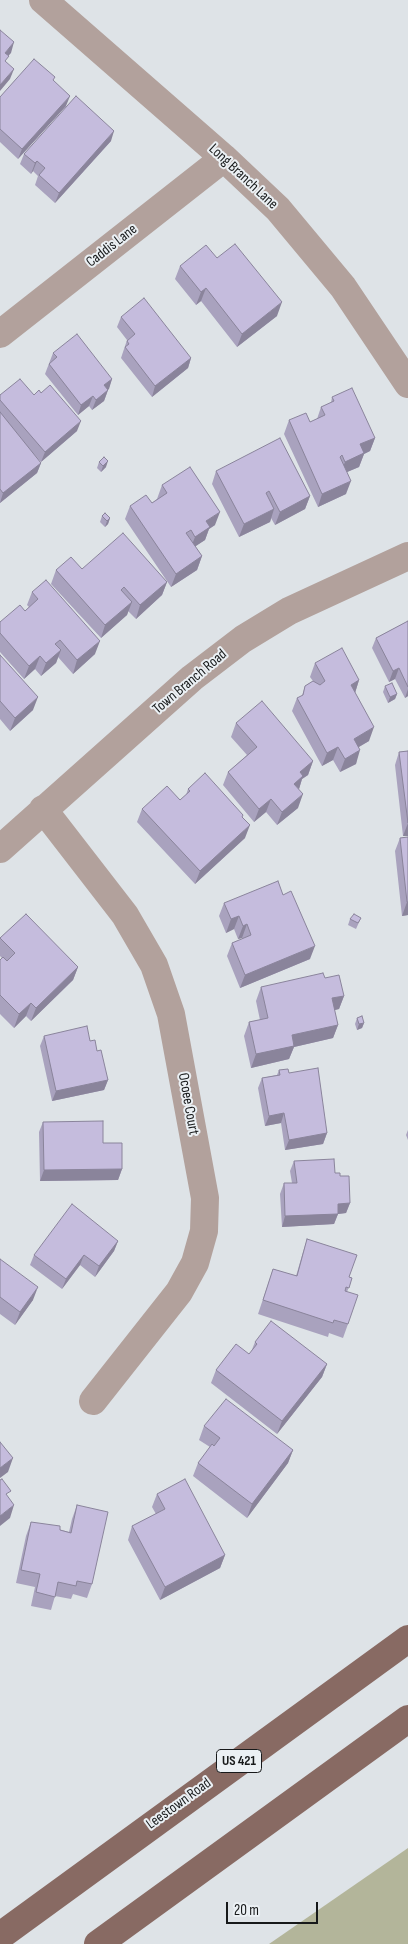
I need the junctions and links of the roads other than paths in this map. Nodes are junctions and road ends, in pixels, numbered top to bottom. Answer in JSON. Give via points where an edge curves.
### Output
{"nodes":[{"id":1,"x":43,"y":0,"type":"edge"},
{"id":2,"x":224,"y":158,"type":"junction"},
{"id":3,"x":0,"y":334,"type":"edge"},
{"id":4,"x":408,"y":384,"type":"edge"},
{"id":5,"x":408,"y":556,"type":"edge"},
{"id":6,"x":43,"y":809,"type":"junction"},
{"id":7,"x":0,"y":849,"type":"edge"},
{"id":8,"x":92,"y":1402,"type":"dead end"},
{"id":9,"x":408,"y":1639,"type":"edge"},
{"id":10,"x":408,"y":1719,"type":"edge"},
{"id":11,"x":0,"y":1936,"type":"edge"},
{"id":12,"x":98,"y":1944,"type":"edge"}],
"edges":[{"from":1,"to":2,"type":"street","name":"Long Branch Lane"},
{"from":2,"to":3,"type":"street","name":"Caddis Lane"},
{"from":2,"to":4,"type":"street","name":"Long Branch Lane","via":[[313,248],[376,333]]},
{"from":5,"to":6,"type":"street","name":"Town Branch Road","via":[[288,611],[243,639],[192,678]]},
{"from":6,"to":7,"type":"street","name":"Town Branch Road"},
{"from":6,"to":8,"type":"street","name":"Ocoee Court","via":[[125,915],[154,964],[171,1014],[205,1198],[204,1231],[195,1263],[179,1292]]},
{"from":9,"to":11,"type":"main road","name":"Leestown Road","number":"US 421"},
{"from":10,"to":12,"type":"main road"}]}
